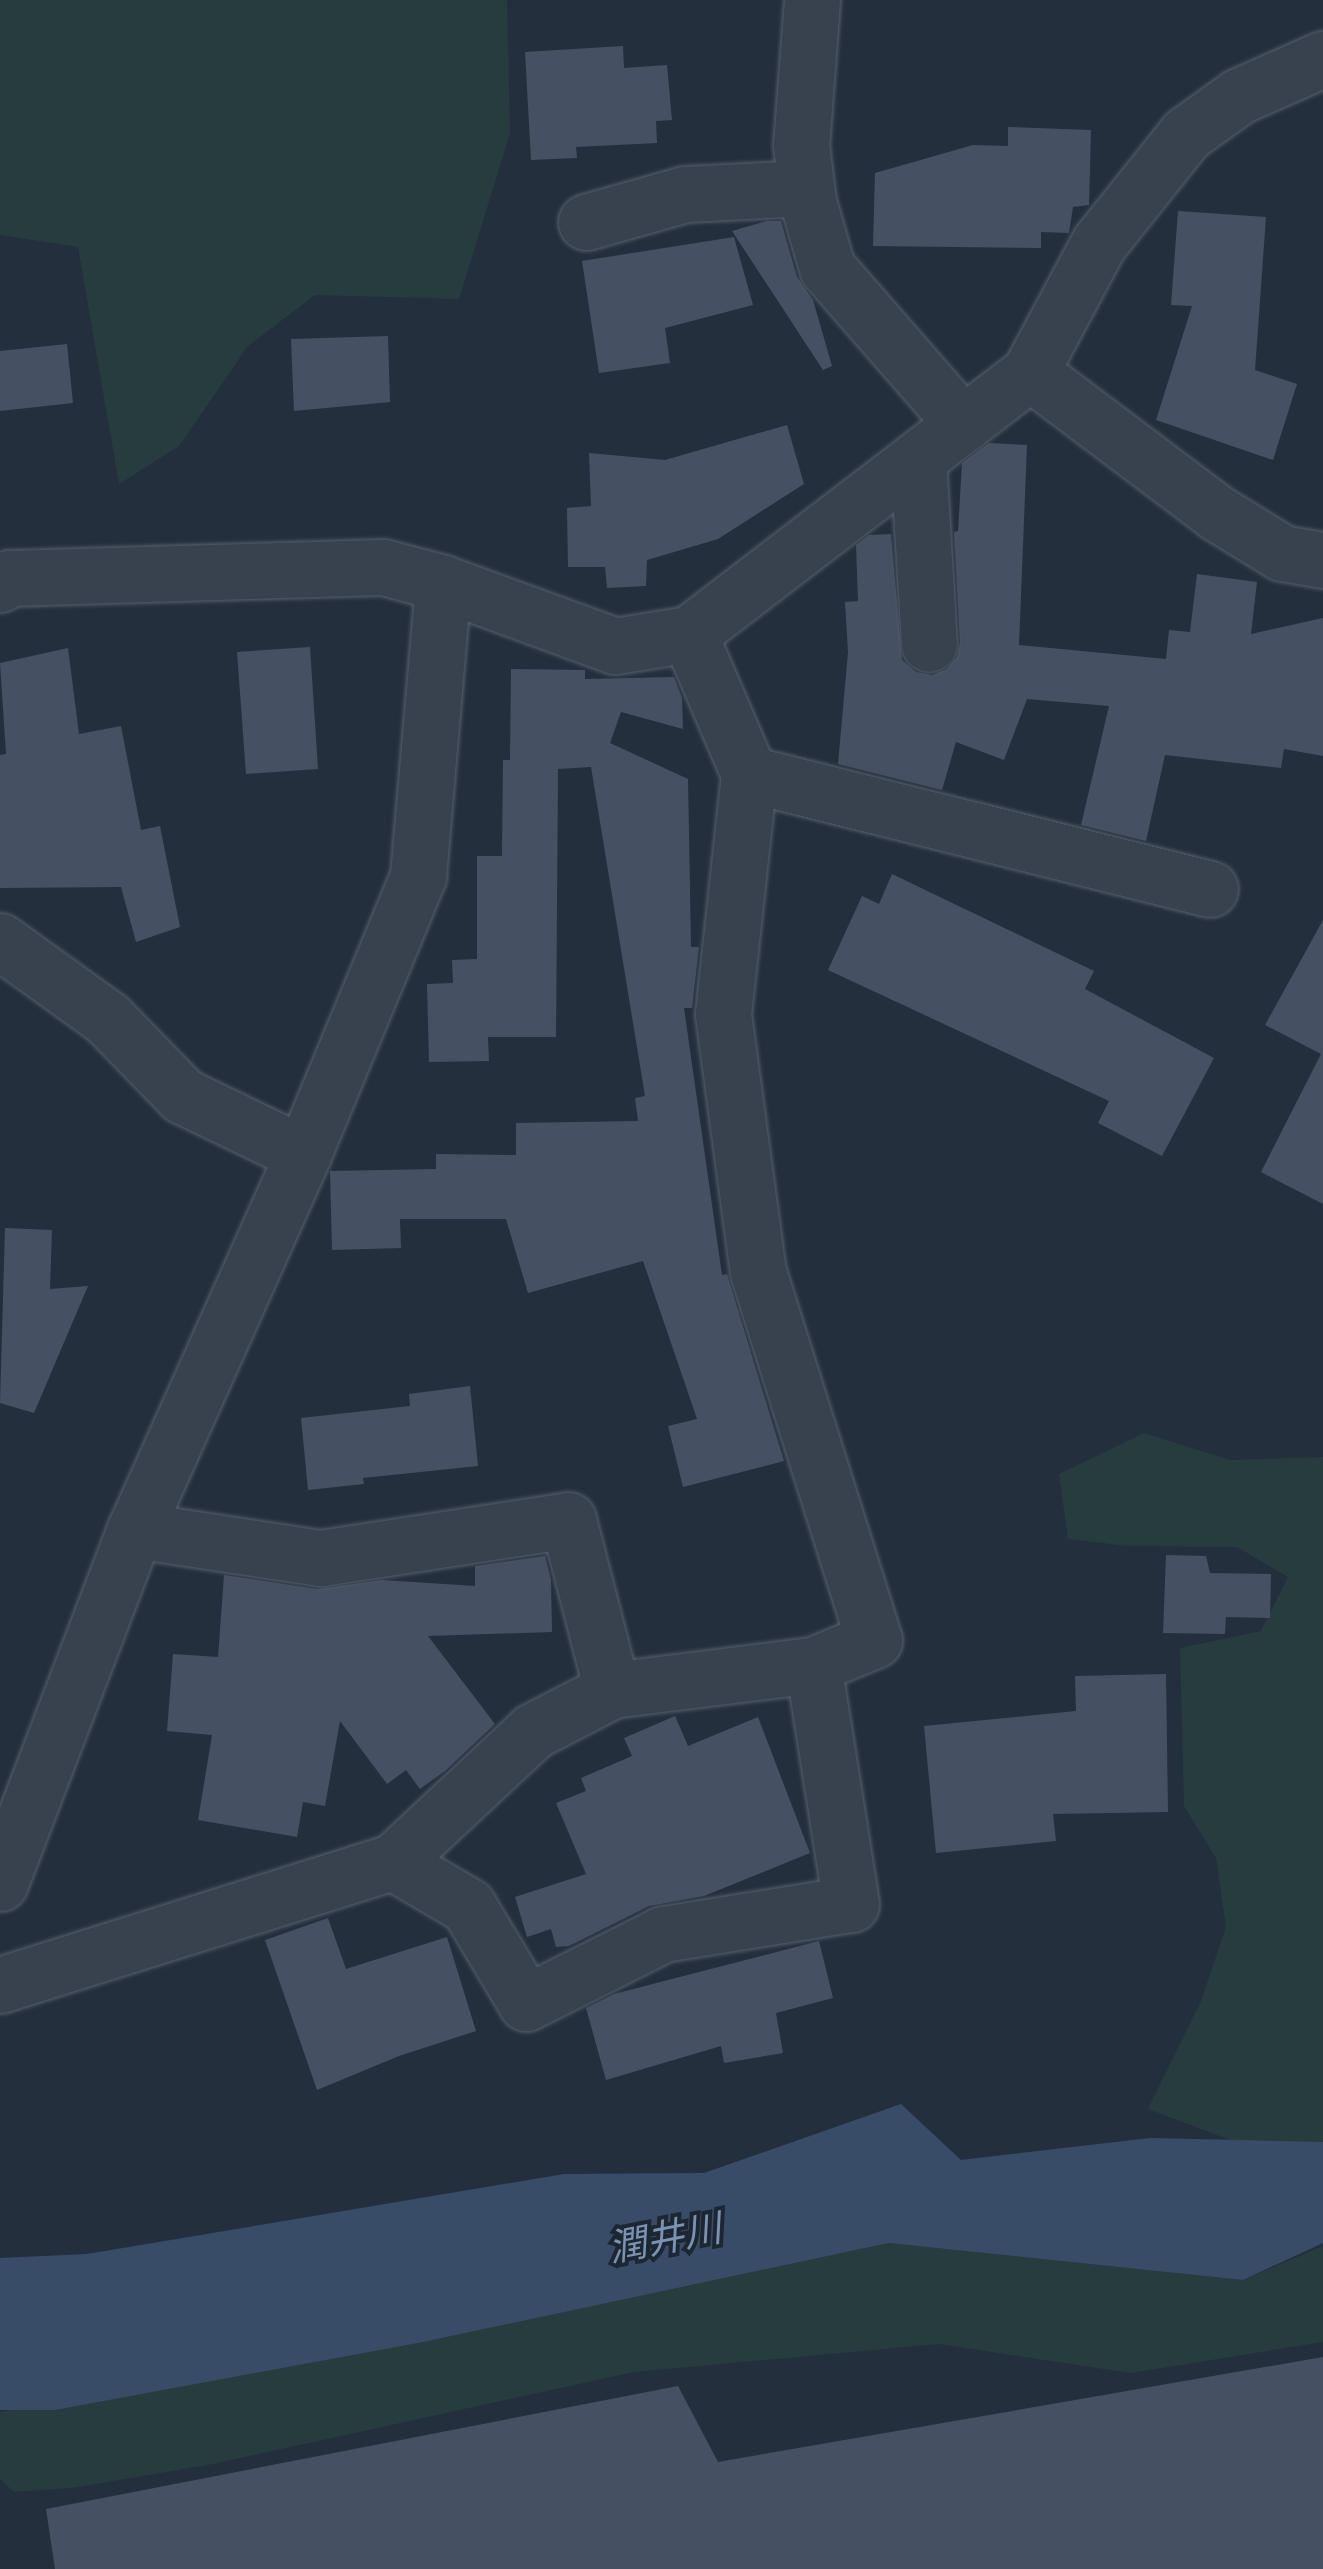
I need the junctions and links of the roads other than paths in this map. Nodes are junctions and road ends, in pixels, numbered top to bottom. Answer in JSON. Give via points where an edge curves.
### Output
{"nodes":[{"id":1,"x":812,"y":0,"type":"edge"},
{"id":2,"x":1323,"y":59,"type":"edge"},
{"id":3,"x":806,"y":188,"type":"junction"},
{"id":4,"x":586,"y":222,"type":"dead end"},
{"id":5,"x":1030,"y":372,"type":"junction"},
{"id":6,"x":963,"y":424,"type":"junction"},
{"id":7,"x":918,"y":459,"type":"junction"},
{"id":8,"x":1323,"y":560,"type":"edge"},
{"id":9,"x":3,"y":580,"type":"edge"},
{"id":10,"x":443,"y":583,"type":"junction"},
{"id":11,"x":689,"y":634,"type":"junction"},
{"id":12,"x":929,"y":644,"type":"dead end"},
{"id":13,"x":749,"y":774,"type":"junction"},
{"id":14,"x":1210,"y":889,"type":"dead end"},
{"id":15,"x":0,"y":942,"type":"edge"},
{"id":16,"x":303,"y":1154,"type":"junction"},
{"id":17,"x":135,"y":1530,"type":"junction"},
{"id":18,"x":814,"y":1665,"type":"junction"},
{"id":19,"x":612,"y":1690,"type":"junction"},
{"id":20,"x":393,"y":1862,"type":"junction"},
{"id":21,"x":0,"y":1883,"type":"edge"},
{"id":22,"x":0,"y":1985,"type":"edge"}],
"edges":[{"from":1,"to":3,"type":"street","via":[[801,145]]},
{"from":2,"to":5,"type":"street","via":[[1239,96],[1186,134],[1099,243]]},
{"from":3,"to":4,"type":"street","via":[[685,194]]},
{"from":3,"to":6,"type":"street","via":[[828,268]]},
{"from":5,"to":6,"type":"street"},
{"from":5,"to":8,"type":"street","via":[[1218,513],[1282,553]]},
{"from":6,"to":7,"type":"street"},
{"from":7,"to":11,"type":"street"},
{"from":7,"to":12,"type":"street"},
{"from":9,"to":10,"type":"street","via":[[383,567]]},
{"from":10,"to":11,"type":"street","via":[[615,646]]},
{"from":10,"to":16,"type":"street","via":[[418,876]]},
{"from":11,"to":13,"type":"street"},
{"from":13,"to":14,"type":"street"},
{"from":13,"to":18,"type":"street","via":[[723,1014],[758,1273],[874,1640]]},
{"from":15,"to":16,"type":"street","via":[[108,1019],[183,1096]]},
{"from":16,"to":17,"type":"street"},
{"from":17,"to":19,"type":"street","via":[[321,1558],[568,1520]]},
{"from":17,"to":21,"type":"street"},
{"from":18,"to":19,"type":"street"},
{"from":18,"to":20,"type":"street","via":[[850,1904],[663,1934],[526,2003],[468,1906]]},
{"from":19,"to":20,"type":"street","via":[[533,1731]]},
{"from":20,"to":22,"type":"street"}]}
